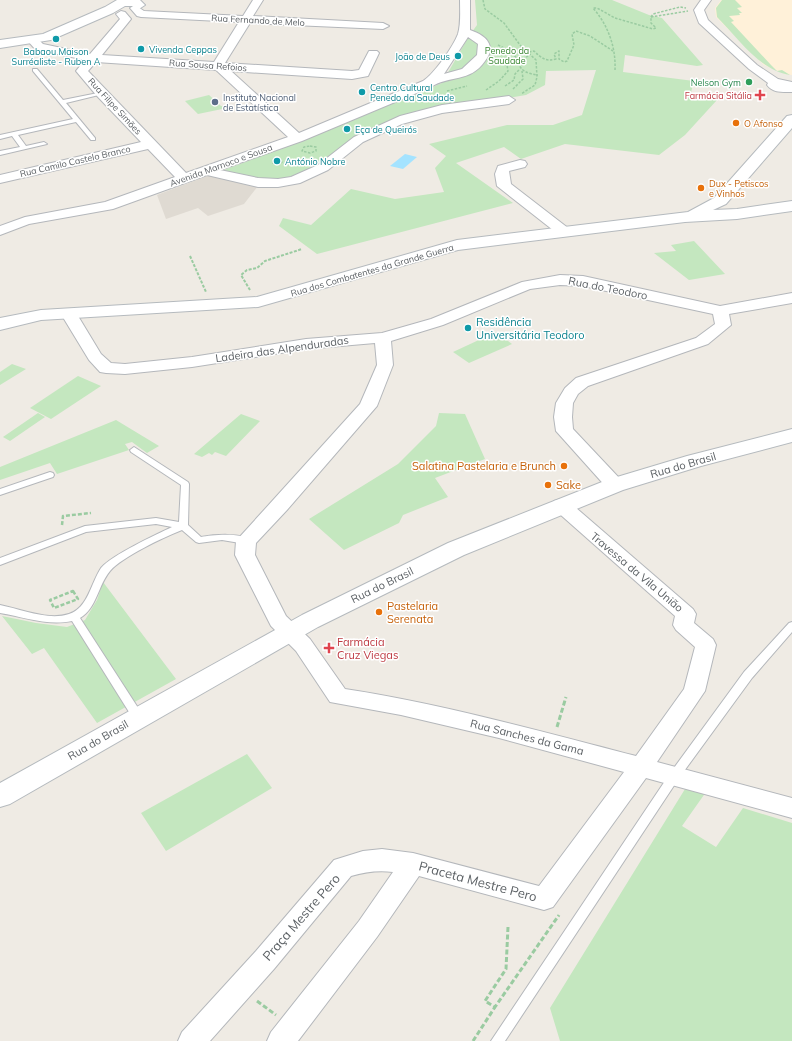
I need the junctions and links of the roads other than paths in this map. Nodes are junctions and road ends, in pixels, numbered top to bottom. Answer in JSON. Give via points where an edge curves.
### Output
{"nodes":[{"id":1,"x":258,"y":0,"type":"edge"},
{"id":2,"x":465,"y":0,"type":"edge"},
{"id":3,"x":706,"y":0,"type":"edge"},
{"id":4,"x":130,"y":7,"type":"edge"},
{"id":5,"x":246,"y":19,"type":"junction"},
{"id":6,"x":383,"y":26,"type":"dead end"},
{"id":7,"x":464,"y":32,"type":"junction"},
{"id":8,"x":33,"y":40,"type":"junction"},
{"id":9,"x":0,"y":44,"type":"edge"},
{"id":10,"x":373,"y":53,"type":"dead end"},
{"id":11,"x":92,"y":58,"type":"junction"},
{"id":12,"x":218,"y":65,"type":"junction"},
{"id":13,"x":35,"y":70,"type":"dead end"},
{"id":14,"x":436,"y":78,"type":"junction"},
{"id":15,"x":792,"y":87,"type":"edge"},
{"id":16,"x":101,"y":93,"type":"junction"},
{"id":17,"x":509,"y":100,"type":"dead end"},
{"id":18,"x":62,"y":102,"type":"junction"},
{"id":19,"x":792,"y":119,"type":"edge"},
{"id":20,"x":78,"y":120,"type":"junction"},
{"id":21,"x":14,"y":134,"type":"junction"},
{"id":22,"x":0,"y":137,"type":"edge"},
{"id":23,"x":297,"y":138,"type":"junction"},
{"id":24,"x":93,"y":139,"type":"dead end"},
{"id":25,"x":44,"y":144,"type":"dead end"},
{"id":26,"x":151,"y":144,"type":"junction"},
{"id":27,"x":24,"y":148,"type":"junction"},
{"id":28,"x":0,"y":154,"type":"edge"},
{"id":29,"x":520,"y":164,"type":"dead end"},
{"id":30,"x":207,"y":171,"type":"junction"},
{"id":31,"x":0,"y":179,"type":"edge"},
{"id":32,"x":184,"y":179,"type":"junction"},
{"id":33,"x":732,"y":188,"type":"junction"},
{"id":34,"x":792,"y":206,"type":"edge"},
{"id":35,"x":724,"y":209,"type":"junction"},
{"id":36,"x":768,"y":209,"type":"junction"},
{"id":37,"x":0,"y":231,"type":"edge"},
{"id":38,"x":563,"y":231,"type":"junction"},
{"id":39,"x":792,"y":298,"type":"edge"},
{"id":40,"x":720,"y":311,"type":"junction"},
{"id":41,"x":70,"y":314,"type":"junction"},
{"id":42,"x":0,"y":324,"type":"edge"},
{"id":43,"x":383,"y":338,"type":"junction"},
{"id":44,"x":792,"y":435,"type":"edge"},
{"id":45,"x":134,"y":450,"type":"dead end"},
{"id":46,"x":50,"y":475,"type":"dead end"},
{"id":47,"x":615,"y":485,"type":"junction"},
{"id":48,"x":0,"y":492,"type":"edge"},
{"id":49,"x":561,"y":505,"type":"junction"},
{"id":50,"x":183,"y":526,"type":"junction"},
{"id":51,"x":246,"y":541,"type":"junction"},
{"id":52,"x":0,"y":562,"type":"edge"},
{"id":53,"x":0,"y":609,"type":"edge"},
{"id":54,"x":74,"y":616,"type":"junction"},
{"id":55,"x":792,"y":626,"type":"edge"},
{"id":56,"x":290,"y":632,"type":"junction"},
{"id":57,"x":138,"y":717,"type":"junction"},
{"id":58,"x":642,"y":766,"type":"junction"},
{"id":59,"x":675,"y":775,"type":"junction"},
{"id":60,"x":0,"y":796,"type":"edge"},
{"id":61,"x":792,"y":808,"type":"edge"},
{"id":62,"x":413,"y":864,"type":"junction"},
{"id":63,"x":287,"y":1034,"type":"edge"},
{"id":64,"x":192,"y":1041,"type":"edge"},
{"id":65,"x":497,"y":1041,"type":"edge"}],
"edges":[{"from":1,"to":5,"type":"street"},
{"from":2,"to":7,"type":"street"},
{"from":3,"to":15,"type":"street","via":[[699,10],[703,21],[754,68],[776,83],[785,82]]},
{"from":4,"to":5,"type":"street","name":"Rua Fernando de Melo"},
{"from":4,"to":8,"type":"main road"},
{"from":4,"to":11,"type":"street","name":"Rua Filipe Simões"},
{"from":5,"to":6,"type":"street","name":"Rua Fernando de Melo"},
{"from":5,"to":12,"type":"street"},
{"from":7,"to":14,"type":"street"},
{"from":7,"to":14,"type":"street","name":"Avenida Marnoco e Sousa","via":[[473,34],[484,43],[486,48],[481,60],[466,72]]},
{"from":8,"to":9,"type":"main road"},
{"from":8,"to":11,"type":"street","name":"Rua Sousa Refoios","via":[[39,47]]},
{"from":10,"to":12,"type":"street","name":"Rua Sousa Refoios","via":[[364,73],[352,75]]},
{"from":11,"to":12,"type":"street","name":"Rua Sousa Refoios"},
{"from":11,"to":16,"type":"street","name":"Rua Filipe Simões","via":[[82,71]]},
{"from":12,"to":23,"type":"street"},
{"from":13,"to":18,"type":"lane"},
{"from":14,"to":23,"type":"street","name":"Avenida Marnoco e Sousa"},
{"from":16,"to":18,"type":"lane"},
{"from":16,"to":26,"type":"street","name":"Rua Filipe Simões"},
{"from":17,"to":30,"type":"street","via":[[406,118],[379,129],[347,147],[342,154],[319,169],[287,183],[263,183]]},
{"from":18,"to":20,"type":"lane"},
{"from":19,"to":33,"type":"main road"},
{"from":20,"to":21,"type":"lane"},
{"from":20,"to":24,"type":"lane"},
{"from":21,"to":22,"type":"lane"},
{"from":21,"to":27,"type":"lane"},
{"from":23,"to":30,"type":"street","name":"Avenida Marnoco e Sousa"},
{"from":25,"to":27,"type":"lane"},
{"from":26,"to":31,"type":"street","name":"Rua Camilo Castelo Branco"},
{"from":26,"to":32,"type":"street","name":"Rua Filipe Simões"},
{"from":27,"to":28,"type":"lane"},
{"from":29,"to":38,"type":"street","via":[[503,169],[504,186]]},
{"from":30,"to":32,"type":"street","name":"Avenida Marnoco e Sousa"},
{"from":32,"to":37,"type":"street","name":"Avenida Marnoco e Sousa","via":[[108,206],[25,221]]},
{"from":33,"to":35,"type":"main road"},
{"from":33,"to":36,"type":"main road","via":[[745,202]]},
{"from":34,"to":36,"type":"main road","name":"Rua dos Combatentes da Grande Guerra"},
{"from":35,"to":36,"type":"main road","name":"Rua dos Combatentes da Grande Guerra"},
{"from":35,"to":38,"type":"main road","name":"Rua dos Combatentes da Grande Guerra","via":[[685,217]]},
{"from":38,"to":41,"type":"main road","name":"Rua dos Combatentes da Grande Guerra","via":[[458,245],[258,302]]},
{"from":39,"to":40,"type":"street","name":"Rua do Teodoro"},
{"from":40,"to":43,"type":"street","name":"Rua do Teodoro","via":[[583,281],[560,280],[527,285],[437,322]]},
{"from":40,"to":47,"type":"street","via":[[723,325],[702,341],[582,382],[569,392],[562,422],[565,431]]},
{"from":41,"to":42,"type":"main road","name":"Rua dos Combatentes da Grande Guerra","via":[[35,316]]},
{"from":41,"to":43,"type":"street","name":"Ladeira das Alpenduradas","via":[[95,357],[106,368],[125,369],[192,362],[306,344]]},
{"from":43,"to":51,"type":"street","via":[[385,365],[368,406]]},
{"from":44,"to":47,"type":"main road","name":"Rua do Brasil"},
{"from":45,"to":50,"type":"lane","via":[[185,484]]},
{"from":46,"to":48,"type":"lane"},
{"from":47,"to":49,"type":"main road","name":"Rua do Brasil"},
{"from":49,"to":56,"type":"main road","name":"Rua do Brasil","via":[[456,549]]},
{"from":49,"to":58,"type":"street","name":"Travessa da Vila União","via":[[686,614],[683,624],[706,646],[694,691]]},
{"from":50,"to":51,"type":"lane","via":[[199,540],[222,537]]},
{"from":50,"to":52,"type":"lane","via":[[156,521],[84,529]]},
{"from":50,"to":54,"type":"lane","via":[[158,535],[109,566],[99,580],[86,608]]},
{"from":51,"to":56,"type":"street","via":[[245,555],[278,621]]},
{"from":53,"to":54,"type":"lane","via":[[36,616]]},
{"from":54,"to":57,"type":"lane"},
{"from":55,"to":59,"type":"lane","via":[[748,675]]},
{"from":56,"to":57,"type":"main road","name":"Rua do Brasil"},
{"from":56,"to":58,"type":"street","name":"Rua Sanches da Gama","via":[[303,645],[338,696],[401,706]]},
{"from":57,"to":60,"type":"main road","name":"Rua do Brasil"},
{"from":58,"to":59,"type":"street","name":"Rua Sanches da Gama"},
{"from":58,"to":62,"type":"street","name":"Praceta Mestre Pero","via":[[544,898]]},
{"from":59,"to":61,"type":"street","name":"Rua Sanches da Gama"},
{"from":59,"to":65,"type":"lane"},
{"from":62,"to":63,"type":"street","via":[[368,929]]},
{"from":62,"to":64,"type":"street","name":"Praça Mestre Pero","via":[[382,860],[343,868]]}]}
